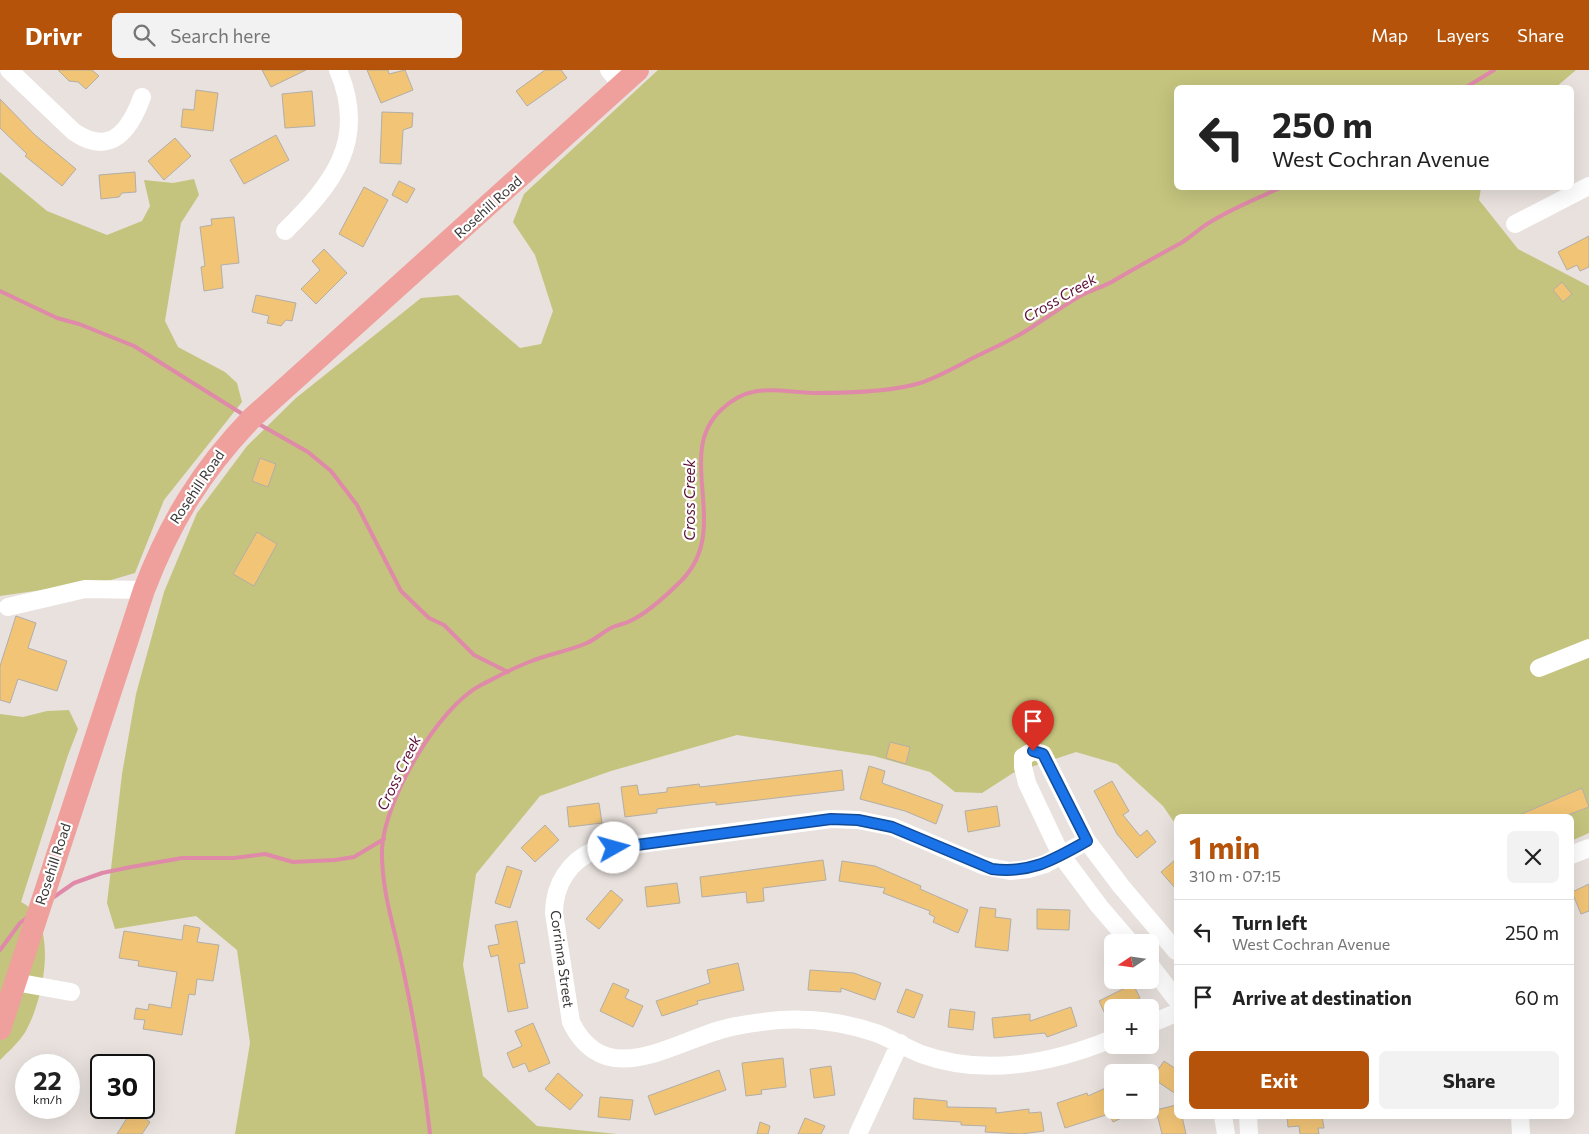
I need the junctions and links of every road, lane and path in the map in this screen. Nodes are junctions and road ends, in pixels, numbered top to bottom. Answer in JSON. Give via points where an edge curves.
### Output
{"nodes":[{"id":1,"x":8,"y":70,"type":"edge"},
{"id":2,"x":338,"y":70,"type":"edge"},
{"id":3,"x":623,"y":75,"type":"edge"},
{"id":4,"x":142,"y":97,"type":"dead end"},
{"id":5,"x":1589,"y":186,"type":"edge"},
{"id":6,"x":1515,"y":224,"type":"dead end"},
{"id":7,"x":285,"y":231,"type":"dead end"},
{"id":8,"x":144,"y":590,"type":"junction"},
{"id":9,"x":8,"y":607,"type":"dead end"},
{"id":10,"x":1589,"y":648,"type":"edge"},
{"id":11,"x":1539,"y":668,"type":"dead end"},
{"id":12,"x":1087,"y":841,"type":"junction"},
{"id":13,"x":1589,"y":848,"type":"edge"},
{"id":14,"x":1061,"y":855,"type":"junction"},
{"id":15,"x":1574,"y":855,"type":"edge"},
{"id":16,"x":1123,"y":934,"type":"edge"},
{"id":17,"x":1174,"y":949,"type":"edge"},
{"id":18,"x":1159,"y":976,"type":"edge"},
{"id":19,"x":15,"y":982,"type":"junction"},
{"id":20,"x":71,"y":992,"type":"dead end"},
{"id":21,"x":1174,"y":995,"type":"edge"},
{"id":22,"x":1174,"y":1014,"type":"edge"},
{"id":23,"x":1159,"y":1020,"type":"edge"},
{"id":24,"x":0,"y":1029,"type":"edge"},
{"id":25,"x":1104,"y":1042,"type":"edge"},
{"id":26,"x":900,"y":1043,"type":"junction"},
{"id":27,"x":1224,"y":1119,"type":"edge"},
{"id":28,"x":1248,"y":1119,"type":"edge"},
{"id":29,"x":1520,"y":1119,"type":"edge"},
{"id":30,"x":858,"y":1134,"type":"edge"},
{"id":31,"x":1226,"y":1134,"type":"edge"},
{"id":32,"x":1249,"y":1134,"type":"edge"},
{"id":33,"x":1521,"y":1134,"type":"edge"}],
"edges":[{"from":1,"to":4,"type":"street","via":[[86,140],[110,140],[121,134],[133,121]]},
{"from":2,"to":7,"type":"street","via":[[347,99],[349,133],[336,173],[317,200]]},
{"from":3,"to":8,"type":"main road","name":"Rosehill Road","via":[[227,444],[185,501]]},
{"from":5,"to":6,"type":"street"},
{"from":8,"to":9,"type":"street","via":[[85,589]]},
{"from":8,"to":19,"type":"main road","name":"Rosehill Road"},
{"from":10,"to":11,"type":"street"},
{"from":12,"to":14,"type":"street","name":"Corrinna Street"},
{"from":12,"to":14,"type":"street","via":[[1043,754],[1033,751],[1023,757],[1027,783]]},
{"from":12,"to":17,"type":"street","via":[[1120,886]]},
{"from":13,"to":15,"type":"street"},
{"from":14,"to":16,"type":"street"},
{"from":14,"to":26,"type":"street","name":"Corrinna Street","via":[[1028,869],[992,869],[892,827],[858,820],[831,819],[595,850],[573,864],[558,886],[554,913],[568,1013],[580,1037],[601,1054],[617,1059],[635,1059],[719,1030],[780,1020],[851,1026]]},
{"from":18,"to":21,"type":"street"},
{"from":19,"to":20,"type":"street"},
{"from":19,"to":24,"type":"main road","name":"Rosehill Road"},
{"from":22,"to":23,"type":"street"},
{"from":25,"to":26,"type":"street","name":"Corrinna Street","via":[[1053,1060],[1000,1065],[938,1059]]},
{"from":26,"to":30,"type":"street"},
{"from":27,"to":31,"type":"street"},
{"from":28,"to":32,"type":"street"},
{"from":29,"to":33,"type":"street"}]}
